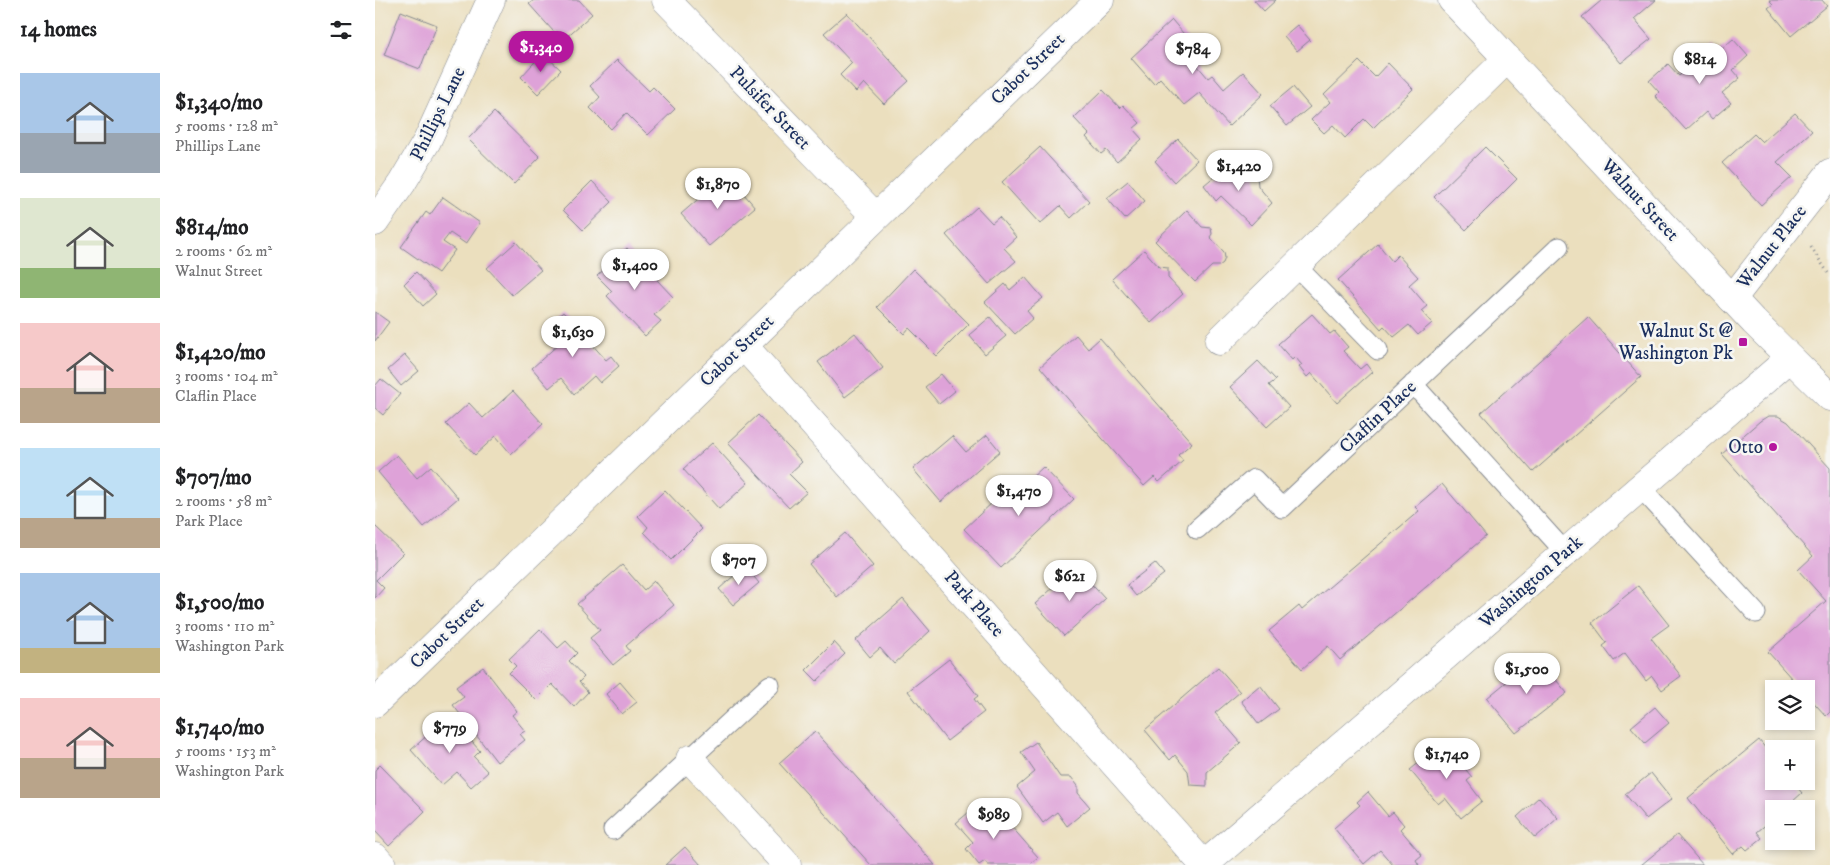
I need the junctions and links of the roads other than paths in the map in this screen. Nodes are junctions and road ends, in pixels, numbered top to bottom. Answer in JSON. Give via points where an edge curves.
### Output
{"nodes":[{"id":1,"x":491,"y":0,"type":"edge"},
{"id":2,"x":666,"y":0,"type":"edge"},
{"id":3,"x":1100,"y":0,"type":"edge"},
{"id":4,"x":1452,"y":0,"type":"edge"},
{"id":5,"x":1507,"y":59,"type":"junction"},
{"id":6,"x":1830,"y":173,"type":"edge"},
{"id":7,"x":875,"y":216,"type":"junction"},
{"id":8,"x":375,"y":222,"type":"edge"},
{"id":9,"x":1559,"y":247,"type":"dead end"},
{"id":10,"x":1296,"y":266,"type":"junction"},
{"id":11,"x":1733,"y":298,"type":"junction"},
{"id":12,"x":1219,"y":341,"type":"dead end"},
{"id":13,"x":743,"y":345,"type":"junction"},
{"id":14,"x":1378,"y":350,"type":"dead end"},
{"id":15,"x":1790,"y":358,"type":"junction"},
{"id":16,"x":1413,"y":384,"type":"junction"},
{"id":17,"x":1830,"y":397,"type":"edge"},
{"id":18,"x":1641,"y":488,"type":"junction"},
{"id":19,"x":1197,"y":529,"type":"dead end"},
{"id":20,"x":1565,"y":552,"type":"junction"},
{"id":21,"x":1756,"y":613,"type":"dead end"},
{"id":22,"x":770,"y":685,"type":"dead end"},
{"id":23,"x":375,"y":703,"type":"edge"},
{"id":24,"x":690,"y":759,"type":"junction"},
{"id":25,"x":613,"y":830,"type":"dead end"},
{"id":26,"x":375,"y":857,"type":"edge"},
{"id":27,"x":382,"y":865,"type":"edge"},
{"id":28,"x":787,"y":865,"type":"edge"},
{"id":29,"x":1204,"y":865,"type":"edge"}],
"edges":[{"from":1,"to":8,"type":"street","name":"Phillips Lane","via":[[427,141]]},
{"from":2,"to":7,"type":"street","name":"Pulsifer Street"},
{"from":3,"to":7,"type":"street","name":"Cabot Street"},
{"from":4,"to":5,"type":"street","name":"Walnut Street"},
{"from":5,"to":10,"type":"street"},
{"from":5,"to":11,"type":"street","name":"Walnut Street"},
{"from":6,"to":11,"type":"street","name":"Walnut Place"},
{"from":7,"to":13,"type":"street","name":"Cabot Street"},
{"from":9,"to":16,"type":"lane","name":"Claflin Place"},
{"from":10,"to":12,"type":"street"},
{"from":10,"to":14,"type":"lane"},
{"from":11,"to":15,"type":"street","name":"Walnut Street"},
{"from":13,"to":23,"type":"street","name":"Cabot Street"},
{"from":13,"to":29,"type":"street","name":"Park Place"},
{"from":15,"to":17,"type":"street","name":"Walnut Street"},
{"from":15,"to":18,"type":"street","name":"Washington Park"},
{"from":16,"to":19,"type":"lane","name":"Claflin Place","via":[[1283,508],[1254,479]]},
{"from":16,"to":20,"type":"lane"},
{"from":18,"to":20,"type":"street","name":"Washington Park"},
{"from":18,"to":21,"type":"lane"},
{"from":20,"to":29,"type":"street","name":"Washington Park"},
{"from":22,"to":24,"type":"lane"},
{"from":24,"to":25,"type":"lane"},
{"from":24,"to":28,"type":"street"},
{"from":26,"to":27,"type":"street"}]}
